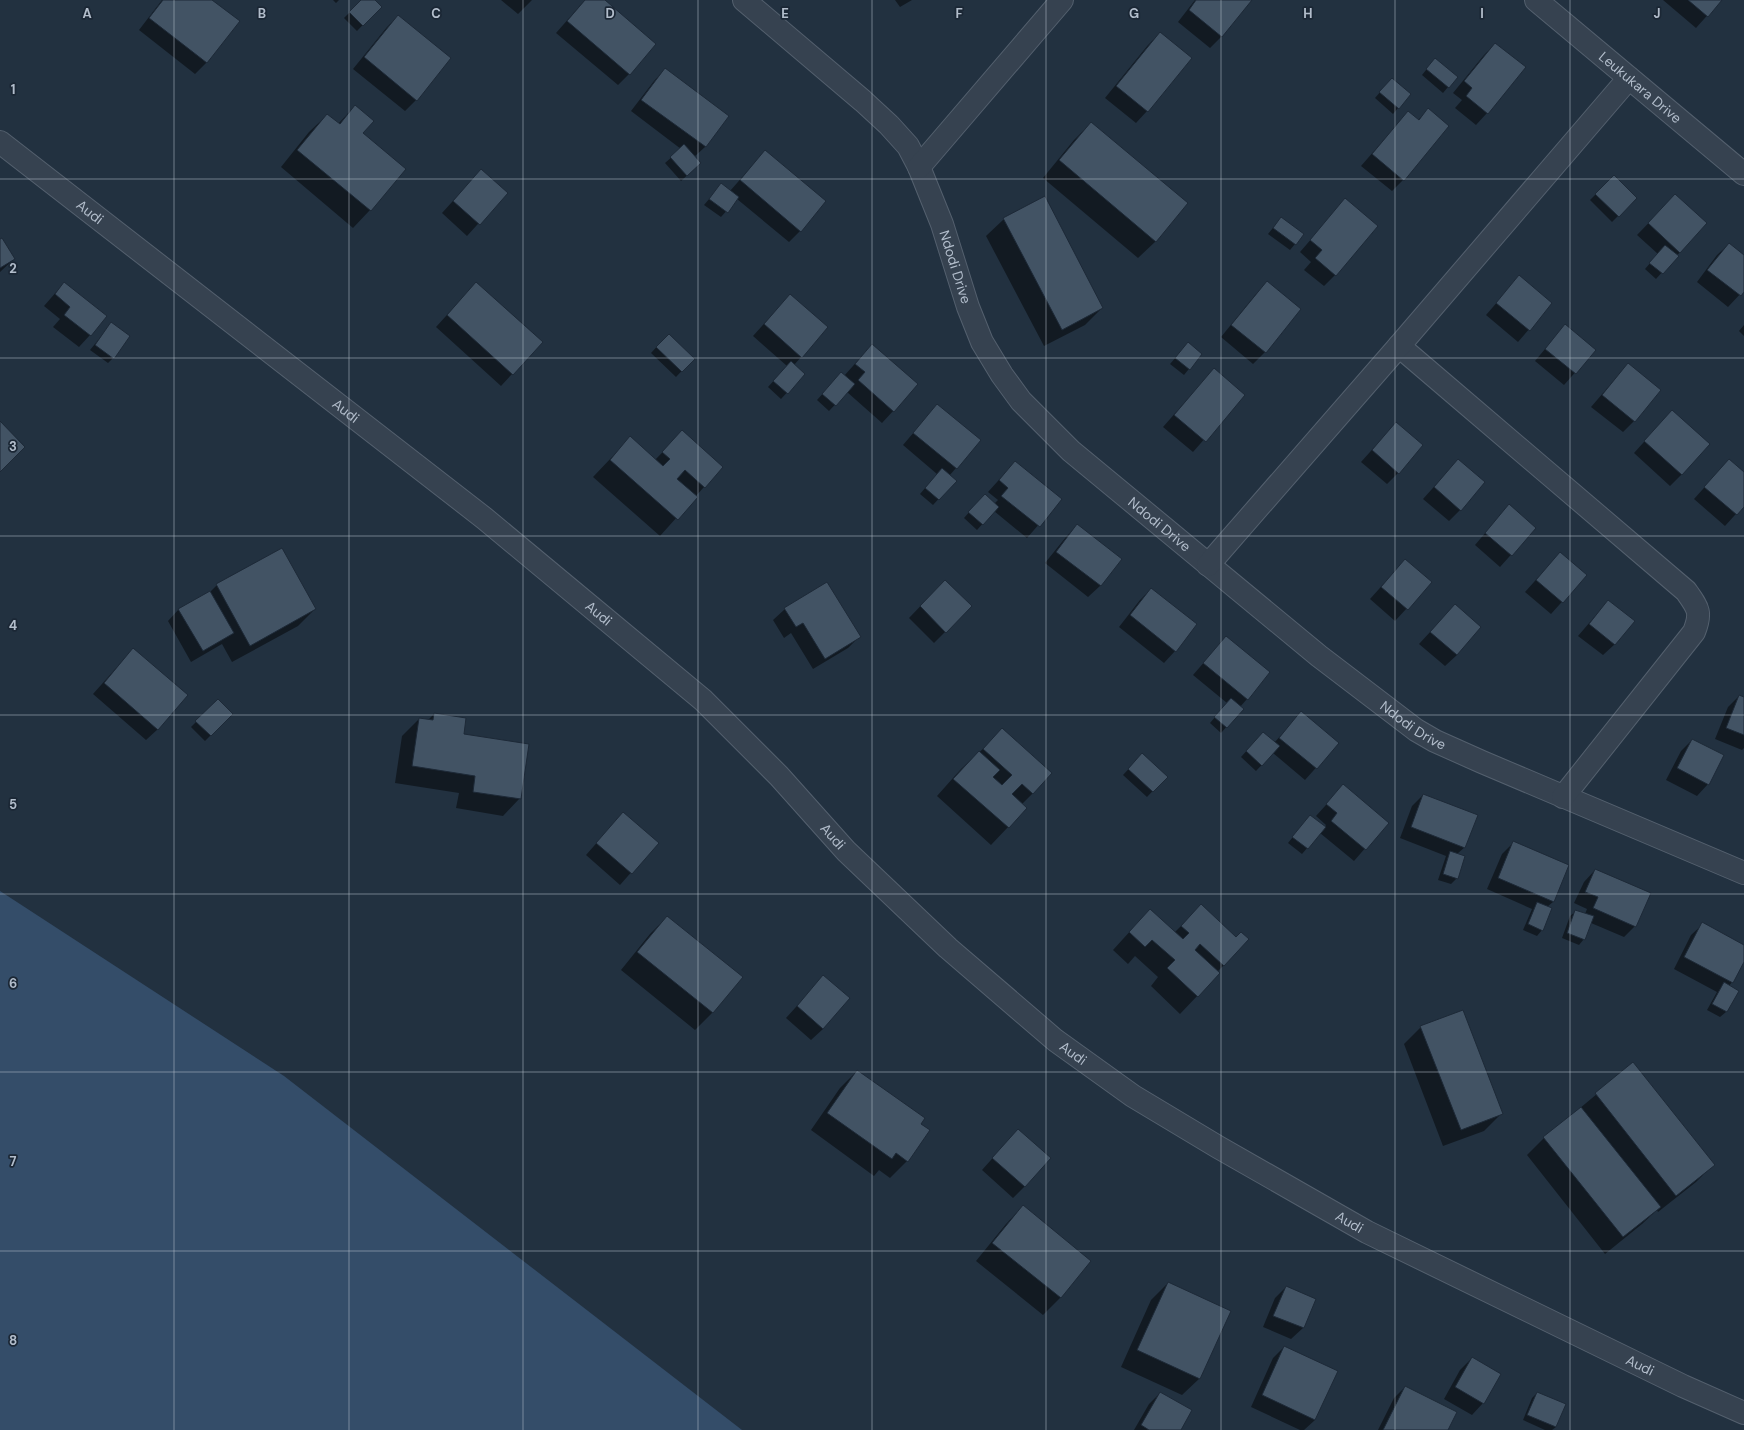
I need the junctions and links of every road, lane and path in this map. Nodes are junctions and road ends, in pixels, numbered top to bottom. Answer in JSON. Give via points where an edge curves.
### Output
{"nodes":[{"id":1,"x":744,"y":0,"type":"edge"},
{"id":2,"x":1062,"y":0,"type":"edge"},
{"id":3,"x":1536,"y":0,"type":"edge"},
{"id":4,"x":1629,"y":78,"type":"junction"},
{"id":5,"x":0,"y":142,"type":"edge"},
{"id":6,"x":920,"y":167,"type":"junction"},
{"id":7,"x":1744,"y":174,"type":"edge"},
{"id":8,"x":1399,"y":346,"type":"junction"},
{"id":9,"x":1208,"y":565,"type":"junction"},
{"id":10,"x":1563,"y":797,"type":"junction"},
{"id":11,"x":1744,"y":873,"type":"edge"},
{"id":12,"x":1744,"y":1413,"type":"edge"}],
"edges":[{"from":1,"to":6,"type":"street","name":"Ndodi Drive","via":[[889,125],[908,146]]},
{"from":2,"to":6,"type":"street"},
{"from":3,"to":4,"type":"street","name":"Leukukara Drive"},
{"from":4,"to":7,"type":"street","name":"Leukukara Drive"},
{"from":4,"to":8,"type":"street"},
{"from":5,"to":12,"type":"street","name":"Audi","via":[[484,518],[703,700],[779,776],[846,851],[948,948],[1055,1040],[1139,1100],[1367,1232],[1676,1383]]},
{"from":6,"to":9,"type":"street","name":"Ndodi Drive","via":[[982,342],[1020,400],[1071,451]]},
{"from":8,"to":9,"type":"street"},
{"from":8,"to":10,"type":"street","via":[[1686,591],[1696,604],[1699,618],[1694,632]]},
{"from":9,"to":10,"type":"street","name":"Ndodi Drive","via":[[1319,656],[1416,730],[1435,741]]},
{"from":10,"to":11,"type":"street","name":"Ndodi Drive"}]}
